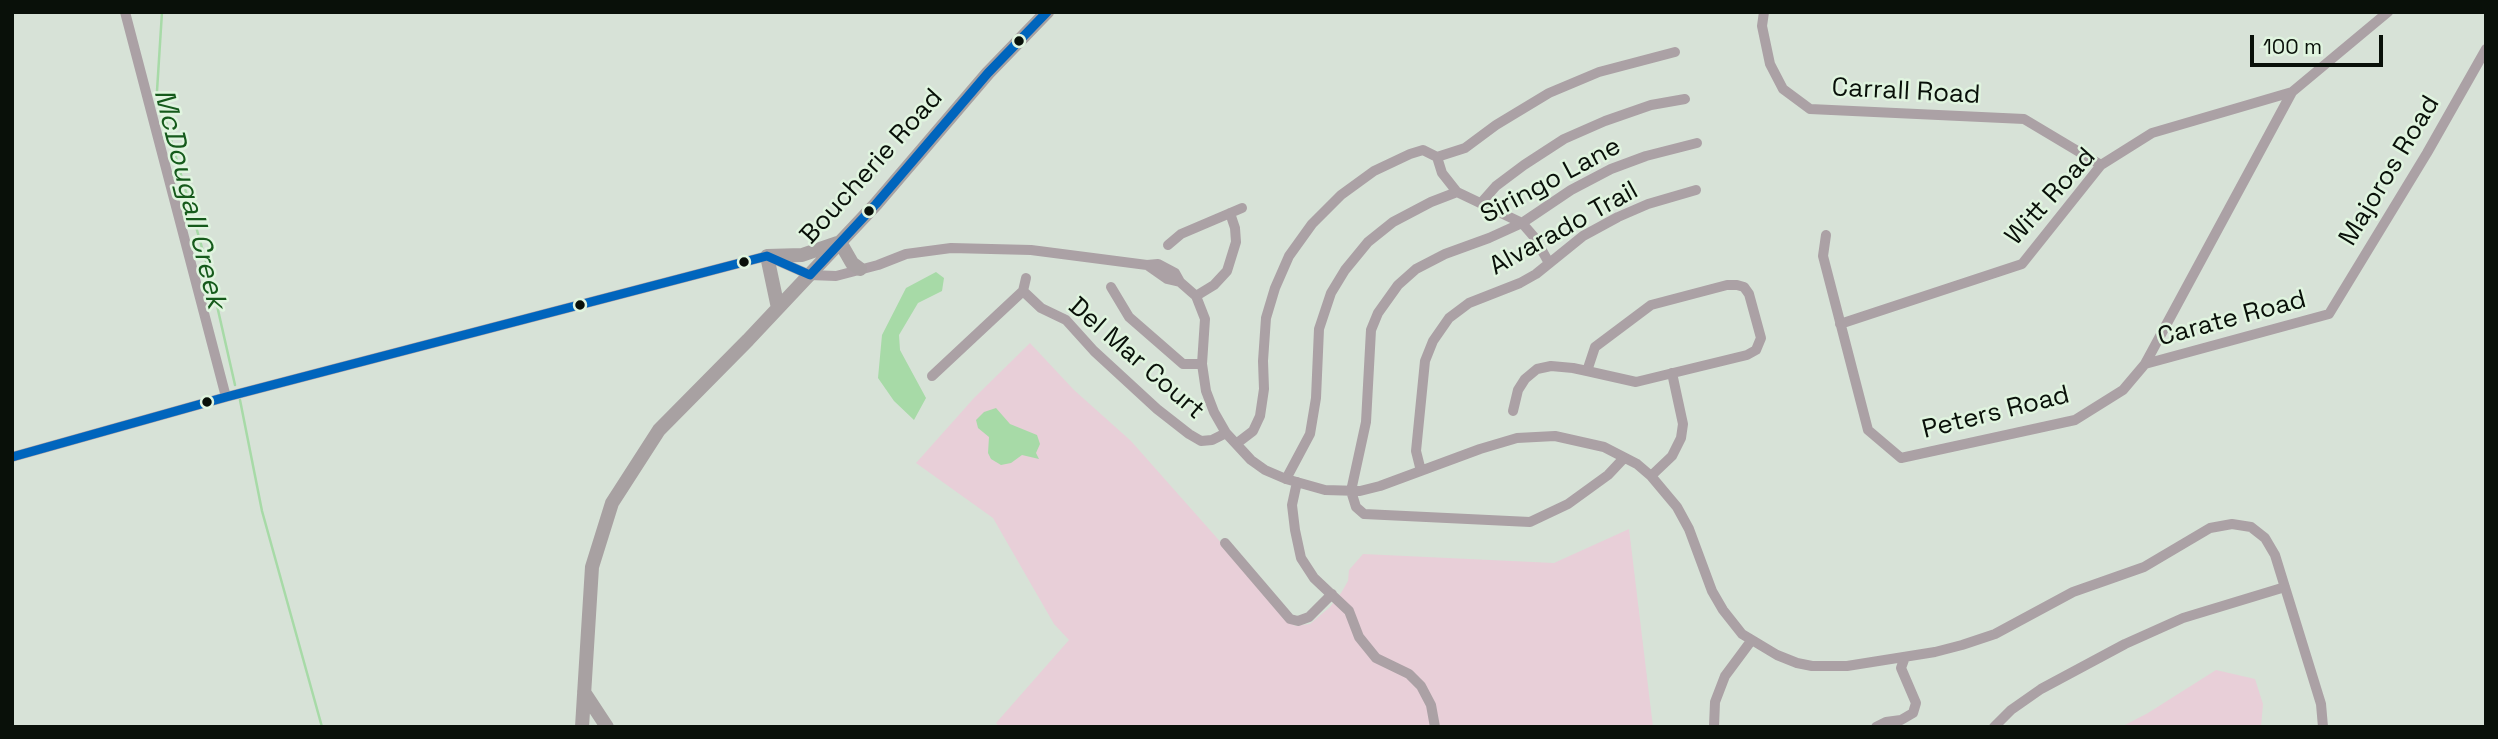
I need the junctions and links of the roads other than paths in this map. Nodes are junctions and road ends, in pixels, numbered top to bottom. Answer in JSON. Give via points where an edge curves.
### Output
{"nodes":[{"id":1,"x":125,"y":12,"type":"edge"},
{"id":2,"x":1047,"y":12,"type":"edge"},
{"id":3,"x":1764,"y":12,"type":"edge"},
{"id":4,"x":2388,"y":12,"type":"edge"},
{"id":5,"x":2486,"y":49,"type":"edge"},
{"id":6,"x":1675,"y":52,"type":"dead end"},
{"id":7,"x":2292,"y":93,"type":"junction"},
{"id":8,"x":1685,"y":99,"type":"dead end"},
{"id":9,"x":1697,"y":143,"type":"dead end"},
{"id":10,"x":1437,"y":157,"type":"junction"},
{"id":11,"x":2101,"y":165,"type":"junction"},
{"id":12,"x":1696,"y":190,"type":"dead end"},
{"id":13,"x":1457,"y":192,"type":"junction"},
{"id":14,"x":1481,"y":203,"type":"junction"},
{"id":15,"x":1242,"y":208,"type":"dead end"},
{"id":16,"x":1230,"y":213,"type":"junction"},
{"id":17,"x":1522,"y":223,"type":"junction"},
{"id":18,"x":1826,"y":235,"type":"dead end"},
{"id":19,"x":840,"y":242,"type":"junction"},
{"id":20,"x":1168,"y":245,"type":"dead end"},
{"id":21,"x":767,"y":256,"type":"junction"},
{"id":22,"x":1549,"y":263,"type":"junction"},
{"id":23,"x":860,"y":269,"type":"junction"},
{"id":24,"x":810,"y":275,"type":"junction"},
{"id":25,"x":1026,"y":278,"type":"dead end"},
{"id":26,"x":1111,"y":287,"type":"dead end"},
{"id":27,"x":1023,"y":291,"type":"junction"},
{"id":28,"x":1196,"y":296,"type":"junction"},
{"id":29,"x":778,"y":308,"type":"junction"},
{"id":30,"x":2329,"y":314,"type":"joint"},
{"id":31,"x":1839,"y":324,"type":"junction"},
{"id":32,"x":1202,"y":364,"type":"junction"},
{"id":33,"x":2146,"y":364,"type":"junction"},
{"id":34,"x":1587,"y":371,"type":"junction"},
{"id":35,"x":1672,"y":373,"type":"junction"},
{"id":36,"x":932,"y":376,"type":"dead end"},
{"id":37,"x":226,"y":397,"type":"junction"},
{"id":38,"x":1513,"y":411,"type":"dead end"},
{"id":39,"x":1226,"y":433,"type":"junction"},
{"id":40,"x":1236,"y":444,"type":"junction"},
{"id":41,"x":12,"y":457,"type":"edge"},
{"id":42,"x":1625,"y":458,"type":"junction"},
{"id":43,"x":1421,"y":471,"type":"junction"},
{"id":44,"x":1651,"y":476,"type":"junction"},
{"id":45,"x":1286,"y":479,"type":"junction"},
{"id":46,"x":1297,"y":482,"type":"junction"},
{"id":47,"x":1351,"y":491,"type":"junction"},
{"id":48,"x":1225,"y":543,"type":"dead end"},
{"id":49,"x":2285,"y":587,"type":"junction"},
{"id":50,"x":1332,"y":594,"type":"junction"},
{"id":51,"x":1751,"y":641,"type":"junction"},
{"id":52,"x":1905,"y":657,"type":"junction"},
{"id":53,"x":584,"y":692,"type":"junction"},
{"id":54,"x":582,"y":727,"type":"edge"},
{"id":55,"x":607,"y":727,"type":"edge"},
{"id":56,"x":1435,"y":727,"type":"edge"},
{"id":57,"x":1714,"y":727,"type":"edge"},
{"id":58,"x":1876,"y":727,"type":"edge"},
{"id":59,"x":1994,"y":727,"type":"edge"},
{"id":60,"x":2323,"y":727,"type":"edge"}],
"edges":[{"from":1,"to":37,"type":"street"},
{"from":2,"to":19,"type":"main road","name":"Boucherie Road"},
{"from":3,"to":11,"type":"street","name":"Carrall Road","via":[[1762,26],[1770,64],[1783,89],[1810,109],[2024,119]]},
{"from":4,"to":7,"type":"street","name":"Witt Road"},
{"from":5,"to":30,"type":"street","name":"Majoros Road"},
{"from":6,"to":10,"type":"street","via":[[1599,72],[1549,93],[1465,148]]},
{"from":7,"to":11,"type":"street","name":"Witt Road","via":[[2152,133]]},
{"from":7,"to":33,"type":"street","name":"Peters Road"},
{"from":8,"to":14,"type":"street","via":[[1640,109],[1564,139],[1496,186]]},
{"from":9,"to":17,"type":"street","name":"Siringo Lane","via":[[1611,169]]},
{"from":10,"to":13,"type":"street","via":[[1442,173]]},
{"from":10,"to":40,"type":"street","via":[[1423,150],[1374,171],[1341,195],[1289,256],[1266,318],[1260,416],[1253,431]]},
{"from":11,"to":31,"type":"street","name":"Witt Road","via":[[2022,264]]},
{"from":12,"to":22,"type":"street","name":"Alvarado Trail","via":[[1618,216]]},
{"from":13,"to":14,"type":"street"},
{"from":13,"to":45,"type":"street","via":[[1393,222],[1368,242],[1338,281],[1319,329],[1317,398],[1310,434]]},
{"from":14,"to":17,"type":"street"},
{"from":15,"to":16,"type":"street"},
{"from":16,"to":20,"type":"street","via":[[1181,234]]},
{"from":16,"to":28,"type":"street","via":[[1236,242],[1227,271]]},
{"from":17,"to":22,"type":"street"},
{"from":17,"to":47,"type":"street","name":"Siringo Lane","via":[[1416,269],[1378,313],[1371,330],[1366,422]]},
{"from":18,"to":31,"type":"street","name":"Peters Road","via":[[1823,256]]},
{"from":19,"to":21,"type":"main road","via":[[802,255]]},
{"from":19,"to":23,"type":"main road"},
{"from":19,"to":24,"type":"main road","name":"Boucherie Road"},
{"from":21,"to":24,"type":"street"},
{"from":21,"to":29,"type":"main road"},
{"from":21,"to":37,"type":"street"},
{"from":22,"to":43,"type":"street","name":"Alvarado Trail","via":[[1520,283],[1469,303],[1449,318],[1433,341],[1425,361],[1417,438]]},
{"from":23,"to":24,"type":"street","via":[[836,276]]},
{"from":23,"to":28,"type":"street","via":[[906,254],[951,248],[1031,250],[1158,264],[1175,273]]},
{"from":24,"to":29,"type":"main road","name":"Boucherie Road"},
{"from":25,"to":27,"type":"street"},
{"from":26,"to":32,"type":"street","via":[[1129,317],[1183,364]]},
{"from":27,"to":36,"type":"street"},
{"from":27,"to":39,"type":"street","name":"Del Mar Court","via":[[1041,308],[1066,320],[1094,351],[1189,434],[1201,441]]},
{"from":28,"to":32,"type":"street","via":[[1205,319]]},
{"from":29,"to":53,"type":"main road","name":"Boucherie Road","via":[[659,430],[612,502],[592,567]]},
{"from":30,"to":33,"type":"street","name":"Carate Road"},
{"from":31,"to":33,"type":"street","name":"Peters Road","via":[[1868,430],[1901,458],[2075,420],[2123,390]]},
{"from":32,"to":39,"type":"street","via":[[1206,391]]},
{"from":34,"to":35,"type":"street","via":[[1636,382]]},
{"from":34,"to":35,"type":"street","via":[[1595,347],[1651,305],[1727,285],[1744,288],[1761,338],[1756,350]]},
{"from":34,"to":38,"type":"street","via":[[1550,366],[1537,369],[1518,390]]},
{"from":35,"to":44,"type":"street","via":[[1683,424],[1681,438],[1672,456]]},
{"from":37,"to":41,"type":"street"},
{"from":39,"to":40,"type":"street"},
{"from":40,"to":45,"type":"street","via":[[1265,470]]},
{"from":42,"to":43,"type":"street","via":[[1568,437],[1517,438]]},
{"from":42,"to":44,"type":"street"},
{"from":42,"to":47,"type":"street","via":[[1568,504],[1530,522],[1364,514],[1356,507]]},
{"from":43,"to":47,"type":"street"},
{"from":44,"to":51,"type":"street","via":[[1689,529],[1723,610]]},
{"from":45,"to":46,"type":"street"},
{"from":46,"to":47,"type":"street","via":[[1325,491]]},
{"from":46,"to":50,"type":"street","via":[[1292,505],[1301,558]]},
{"from":48,"to":50,"type":"street","via":[[1290,619],[1309,617]]},
{"from":49,"to":52,"type":"street","via":[[2265,538],[2251,527],[2210,528],[2144,567],[2073,592],[1995,634]]},
{"from":49,"to":59,"type":"street","via":[[2183,618],[2125,644],[2041,689]]},
{"from":49,"to":60,"type":"street","via":[[2321,704]]},
{"from":50,"to":56,"type":"street","via":[[1349,611],[1359,637],[1376,658],[1409,674],[1421,686]]},
{"from":51,"to":52,"type":"street","via":[[1812,666]]},
{"from":51,"to":57,"type":"street","via":[[1725,676],[1715,702]]},
{"from":52,"to":58,"type":"street","via":[[1901,668],[1916,703],[1913,713]]},
{"from":53,"to":54,"type":"main road","name":"Boucherie Road"},
{"from":53,"to":55,"type":"main road"}]}
